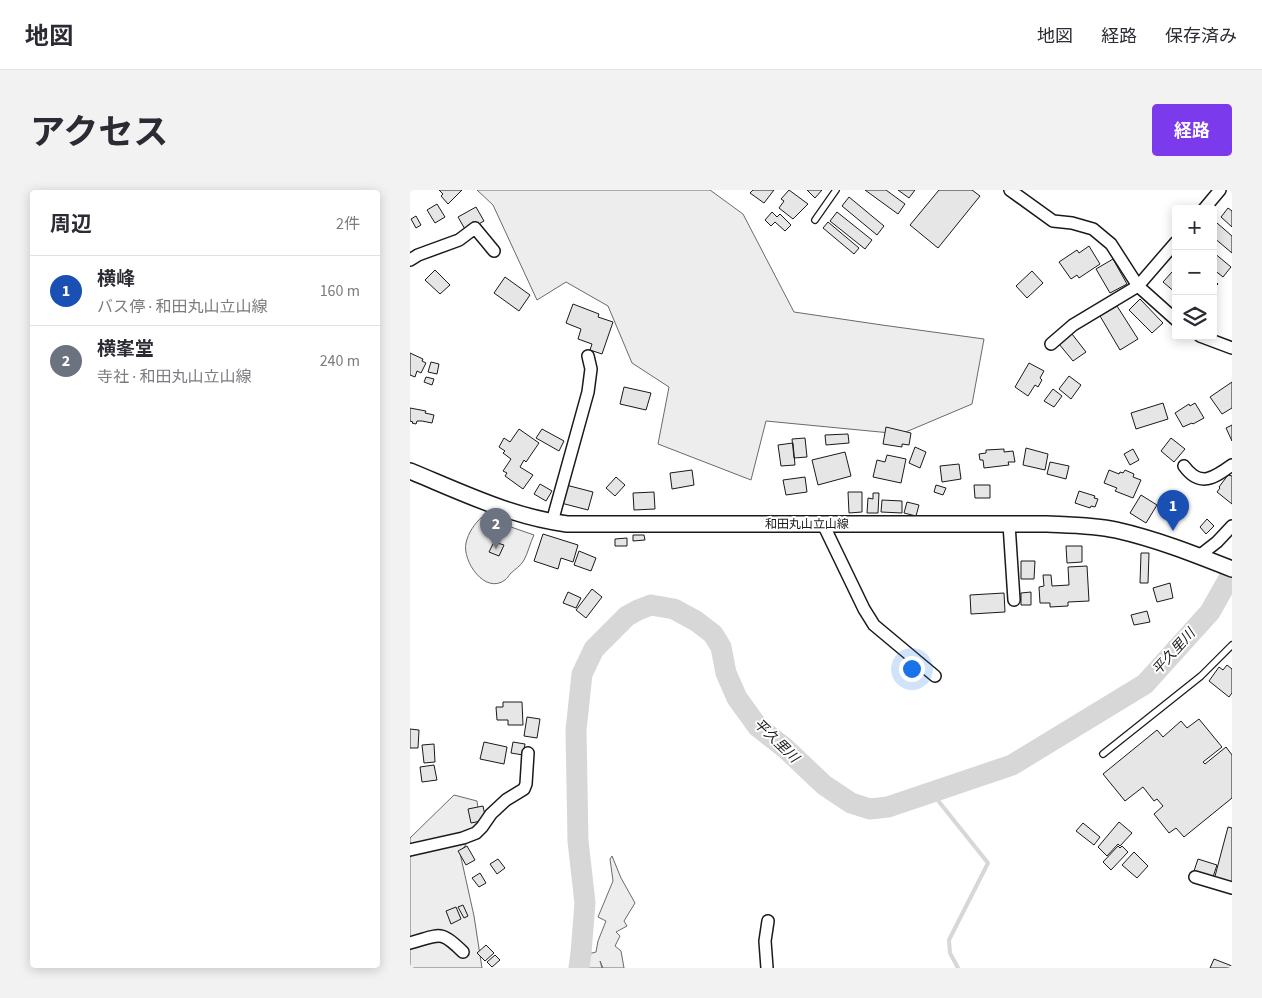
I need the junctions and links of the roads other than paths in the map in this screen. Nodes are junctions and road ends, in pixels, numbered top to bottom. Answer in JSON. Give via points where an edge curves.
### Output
{"nodes":[{"id":1,"x":836,"y":190,"type":"edge"},
{"id":2,"x":1010,"y":190,"type":"edge"},
{"id":3,"x":1220,"y":190,"type":"edge"},
{"id":4,"x":1207,"y":205,"type":"edge"},
{"id":5,"x":815,"y":220,"type":"dead end"},
{"id":6,"x":1172,"y":247,"type":"edge"},
{"id":7,"x":494,"y":252,"type":"dead end"},
{"id":8,"x":410,"y":260,"type":"edge"},
{"id":9,"x":1138,"y":286,"type":"junction"},
{"id":10,"x":1172,"y":316,"type":"edge"},
{"id":11,"x":1211,"y":340,"type":"edge"},
{"id":12,"x":1051,"y":344,"type":"dead end"},
{"id":13,"x":1232,"y":348,"type":"edge"},
{"id":14,"x":588,"y":356,"type":"dead end"},
{"id":15,"x":1232,"y":465,"type":"edge"},
{"id":16,"x":1184,"y":466,"type":"dead end"},
{"id":17,"x":410,"y":471,"type":"edge"},
{"id":18,"x":552,"y":522,"type":"junction"},
{"id":19,"x":823,"y":524,"type":"junction"},
{"id":20,"x":1008,"y":524,"type":"junction"},
{"id":21,"x":1232,"y":526,"type":"edge"},
{"id":22,"x":1204,"y":558,"type":"junction"},
{"id":23,"x":1232,"y":569,"type":"edge"},
{"id":24,"x":1014,"y":600,"type":"dead end"},
{"id":25,"x":1232,"y":645,"type":"edge"},
{"id":26,"x":935,"y":676,"type":"dead end"},
{"id":27,"x":528,"y":754,"type":"dead end"},
{"id":28,"x":1103,"y":754,"type":"dead end"},
{"id":29,"x":410,"y":850,"type":"edge"},
{"id":30,"x":1195,"y":877,"type":"dead end"},
{"id":31,"x":1232,"y":888,"type":"edge"},
{"id":32,"x":768,"y":921,"type":"dead end"},
{"id":33,"x":410,"y":943,"type":"edge"},
{"id":34,"x":463,"y":952,"type":"dead end"},
{"id":35,"x":766,"y":968,"type":"edge"}],
"edges":[{"from":1,"to":5,"type":"lane"},
{"from":2,"to":9,"type":"street","via":[[1053,221],[1093,229],[1111,244]]},
{"from":3,"to":4,"type":"street"},
{"from":6,"to":9,"type":"street"},
{"from":7,"to":8,"type":"street","via":[[475,228],[459,240]]},
{"from":9,"to":10,"type":"street"},
{"from":9,"to":12,"type":"street","via":[[1073,325]]},
{"from":11,"to":13,"type":"street"},
{"from":14,"to":18,"type":"street","via":[[591,369],[588,392]]},
{"from":15,"to":16,"type":"street","via":[[1215,478],[1202,480]]},
{"from":17,"to":18,"type":"main road","name":"和田丸山立山線","via":[[502,508]]},
{"from":18,"to":19,"type":"main road","name":"和田丸山立山線"},
{"from":19,"to":20,"type":"main road","name":"和田丸山立山線"},
{"from":19,"to":26,"type":"street","via":[[874,625]]},
{"from":20,"to":22,"type":"main road","name":"和田丸山立山線","via":[[1115,530]]},
{"from":20,"to":24,"type":"street"},
{"from":21,"to":22,"type":"street"},
{"from":22,"to":23,"type":"main road","name":"和田丸山立山線"},
{"from":25,"to":28,"type":"lane","via":[[1201,676]]},
{"from":27,"to":29,"type":"street","via":[[524,789],[506,800],[476,833]]},
{"from":30,"to":31,"type":"street"},
{"from":32,"to":35,"type":"street"},
{"from":33,"to":34,"type":"street","via":[[437,936],[447,937]]}]}
